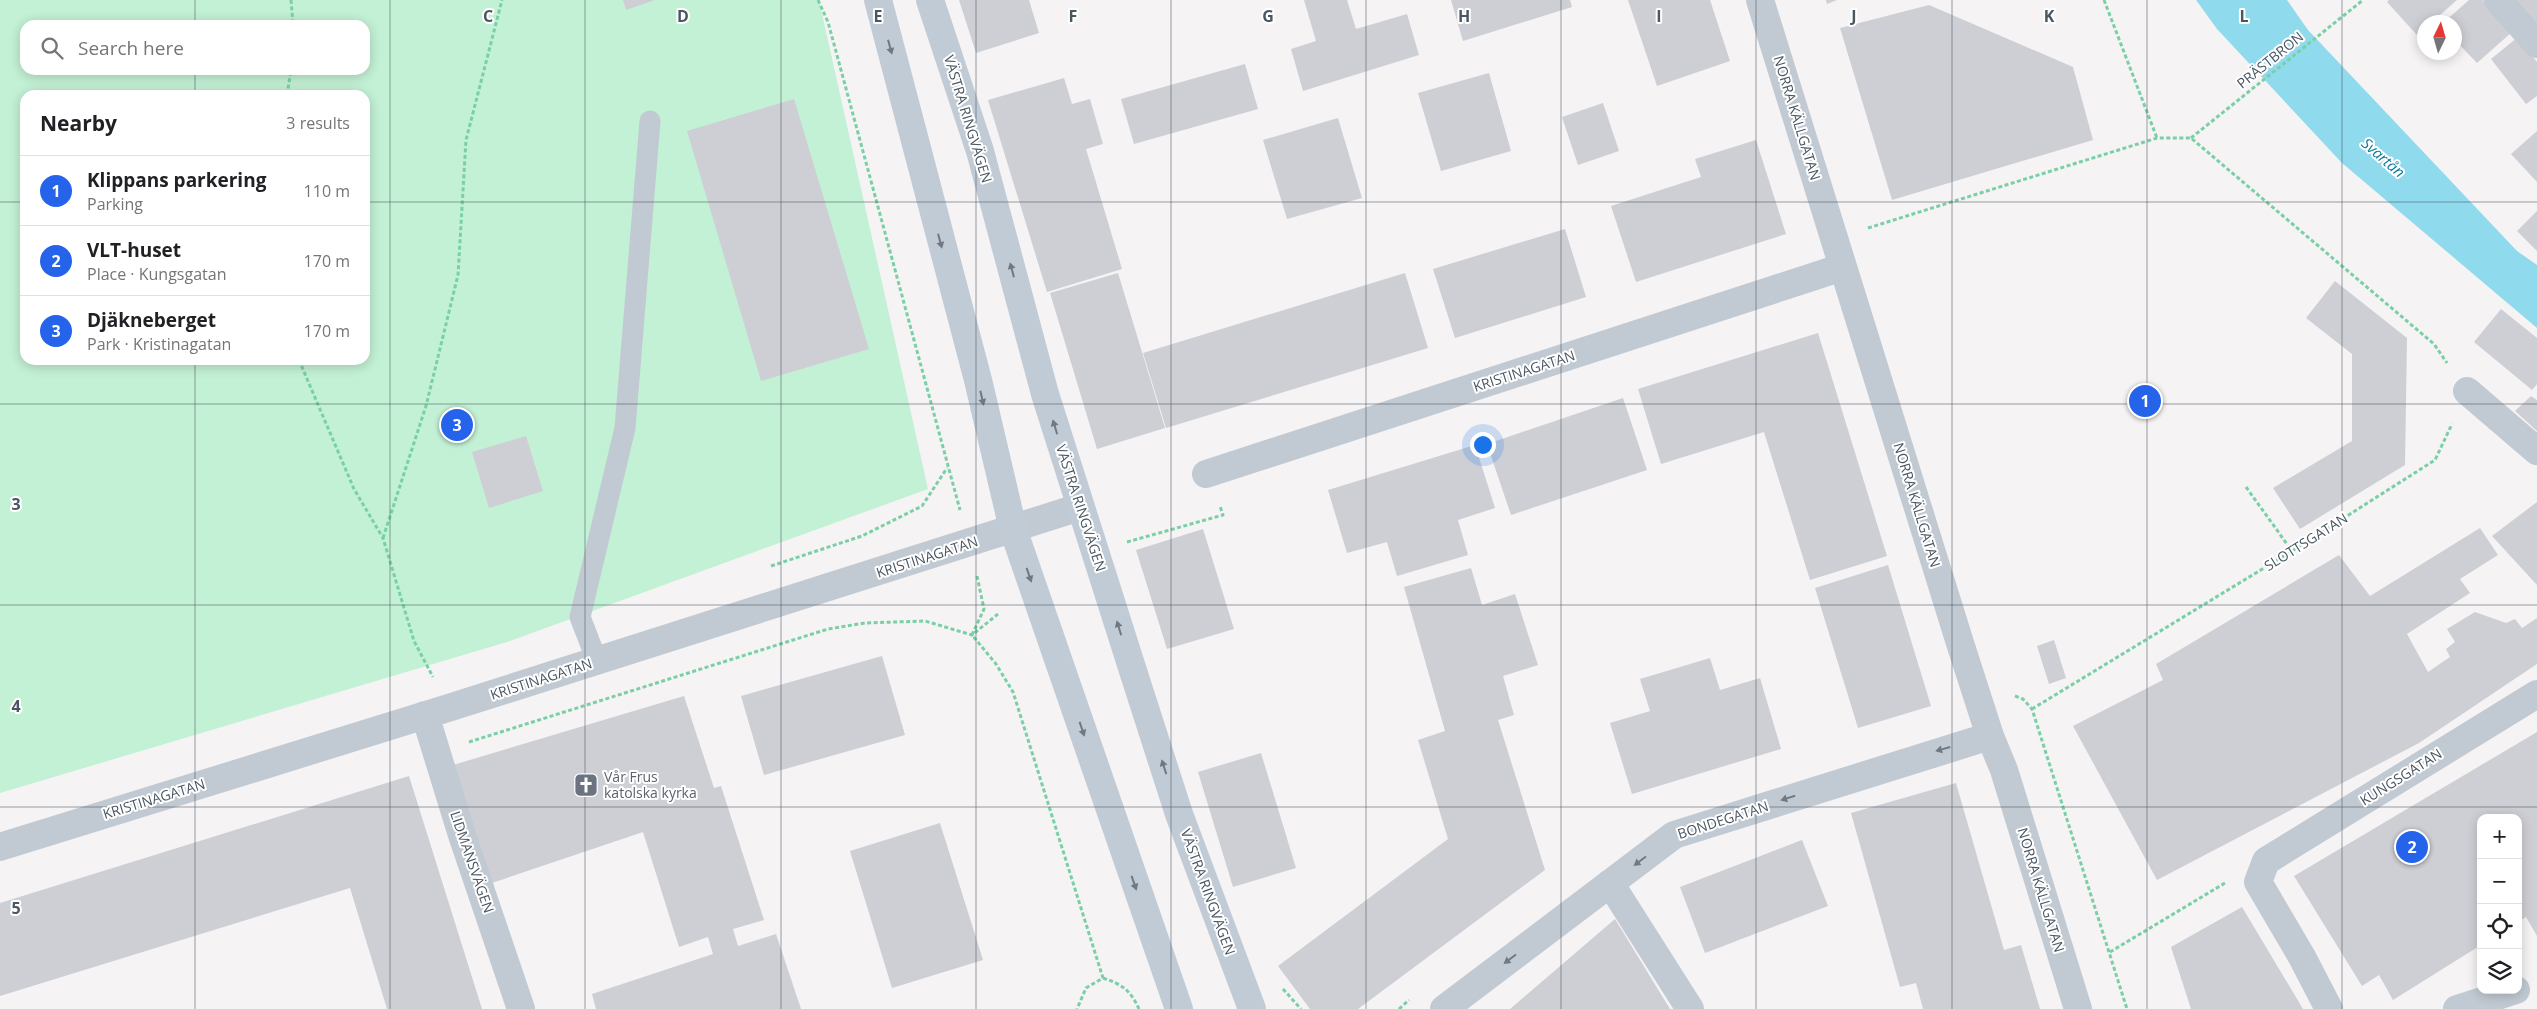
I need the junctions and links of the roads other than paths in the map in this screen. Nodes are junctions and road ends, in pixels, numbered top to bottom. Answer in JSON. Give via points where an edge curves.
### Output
{"nodes":[{"id":1,"x":878,"y":0,"type":"edge"},
{"id":2,"x":930,"y":0,"type":"edge"},
{"id":3,"x":1760,"y":0,"type":"edge"},
{"id":4,"x":2498,"y":0,"type":"edge"},
{"id":5,"x":2537,"y":44,"type":"edge"},
{"id":6,"x":650,"y":121,"type":"dead end"},
{"id":7,"x":1843,"y":267,"type":"junction"},
{"id":8,"x":2467,"y":391,"type":"road end"},
{"id":9,"x":2537,"y":451,"type":"edge"},
{"id":10,"x":1206,"y":474,"type":"road end"},
{"id":11,"x":1080,"y":507,"type":"junction"},
{"id":12,"x":1013,"y":530,"type":"junction"},
{"id":13,"x":597,"y":661,"type":"junction"},
{"id":14,"x":2537,"y":694,"type":"edge"},
{"id":15,"x":425,"y":715,"type":"junction"},
{"id":16,"x":1990,"y":736,"type":"junction"},
{"id":17,"x":0,"y":847,"type":"edge"},
{"id":18,"x":1610,"y":883,"type":"junction"},
{"id":19,"x":2537,"y":984,"type":"edge"},
{"id":20,"x":2522,"y":988,"type":"edge"},
{"id":21,"x":2504,"y":994,"type":"edge"},
{"id":22,"x":521,"y":1009,"type":"edge"},
{"id":23,"x":1179,"y":1009,"type":"edge"},
{"id":24,"x":1252,"y":1009,"type":"edge"},
{"id":25,"x":1444,"y":1009,"type":"edge"},
{"id":26,"x":1690,"y":1009,"type":"edge"},
{"id":27,"x":2078,"y":1009,"type":"edge"},
{"id":28,"x":2330,"y":1009,"type":"edge"},
{"id":29,"x":2457,"y":1009,"type":"edge"}],
"edges":[{"from":1,"to":12,"type":"main road","one_way":true,"via":[[978,380]]},
{"from":11,"to":2,"type":"main road","name":"VÄSTRA RINGVÄGEN","one_way":true,"via":[[1045,394],[980,151]]},
{"from":3,"to":7,"type":"street","name":"NORRA KÄLLGATAN"},
{"from":4,"to":5,"type":"street"},
{"from":6,"to":13,"type":"lane","via":[[625,428],[580,617]]},
{"from":7,"to":10,"type":"street","name":"KRISTINAGATAN"},
{"from":7,"to":16,"type":"street","name":"NORRA KÄLLGATAN"},
{"from":8,"to":9,"type":"street"},
{"from":11,"to":12,"type":"street","name":"KRISTINAGATAN"},
{"from":24,"to":11,"type":"main road","name":"VÄSTRA RINGVÄGEN","one_way":true,"via":[[1179,814]]},
{"from":12,"to":13,"type":"street","name":"KRISTINAGATAN"},
{"from":12,"to":23,"type":"main road","one_way":true},
{"from":13,"to":15,"type":"street","name":"KRISTINAGATAN"},
{"from":14,"to":28,"type":"street","name":"KUNGSGATAN","via":[[2266,861],[2258,882]]},
{"from":15,"to":17,"type":"street","name":"KRISTINAGATAN"},
{"from":15,"to":22,"type":"street","name":"LIDMANSVÄGEN"},
{"from":16,"to":18,"type":"street","name":"BONDEGATAN","one_way":true,"via":[[1674,835]]},
{"from":16,"to":27,"type":"street","name":"NORRA KÄLLGATAN","via":[[2004,770]]},
{"from":18,"to":25,"type":"street","name":"BONDEGATAN","one_way":true},
{"from":18,"to":26,"type":"street"},
{"from":19,"to":20,"type":"street"},
{"from":21,"to":29,"type":"street"}]}
